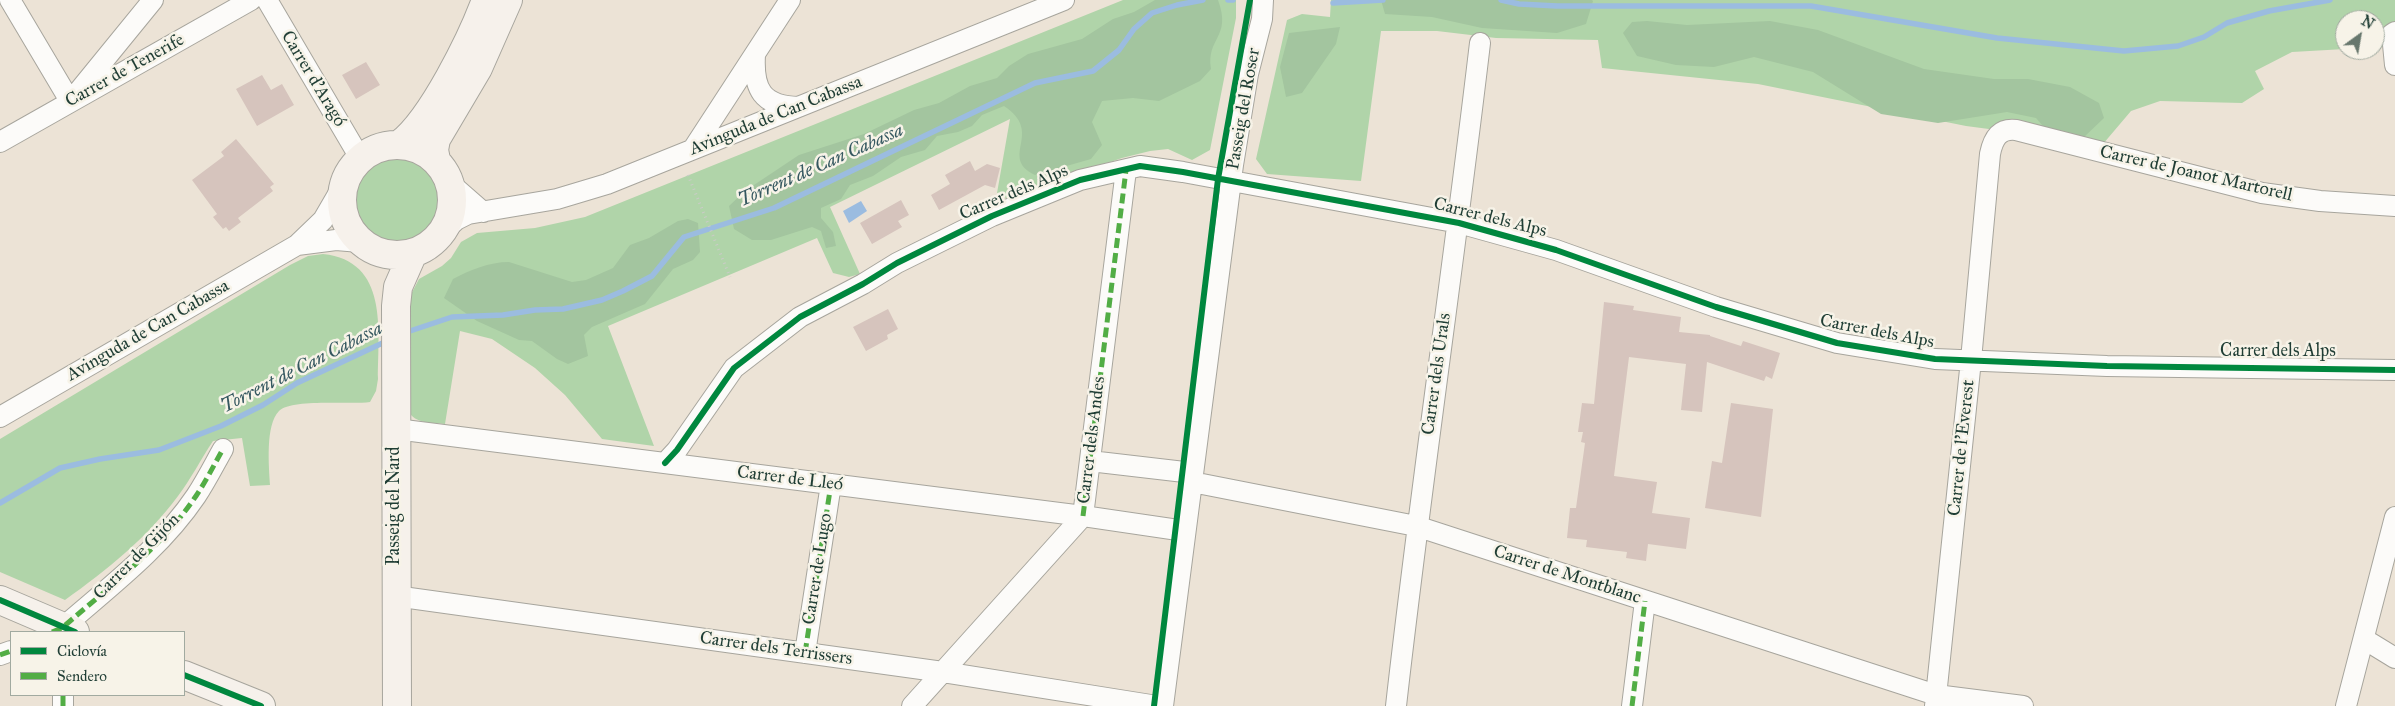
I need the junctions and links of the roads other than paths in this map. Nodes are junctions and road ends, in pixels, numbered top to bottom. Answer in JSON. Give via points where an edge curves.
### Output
{"nodes":[{"id":1,"x":10,"y":0,"type":"edge"},
{"id":2,"x":153,"y":0,"type":"edge"},
{"id":3,"x":251,"y":0,"type":"edge"},
{"id":4,"x":267,"y":0,"type":"edge"},
{"id":5,"x":486,"y":0,"type":"edge"},
{"id":6,"x":508,"y":0,"type":"edge"},
{"id":7,"x":790,"y":0,"type":"edge"},
{"id":8,"x":1064,"y":0,"type":"edge"},
{"id":9,"x":1273,"y":0,"type":"edge"},
{"id":10,"x":1262,"y":10,"type":"edge"},
{"id":11,"x":1480,"y":43,"type":"dead end"},
{"id":12,"x":755,"y":54,"type":"junction"},
{"id":13,"x":70,"y":101,"type":"junction"},
{"id":14,"x":798,"y":107,"type":"junction"},
{"id":15,"x":2000,"y":133,"type":"joint"},
{"id":16,"x":0,"y":142,"type":"edge"},
{"id":17,"x":400,"y":144,"type":"junction"},
{"id":18,"x":693,"y":149,"type":"junction"},
{"id":19,"x":360,"y":158,"type":"junction"},
{"id":20,"x":436,"y":160,"type":"junction"},
{"id":21,"x":1126,"y":170,"type":"junction"},
{"id":22,"x":1231,"y":182,"type":"junction"},
{"id":23,"x":451,"y":184,"type":"junction"},
{"id":24,"x":341,"y":189,"type":"junction"},
{"id":25,"x":2395,"y":206,"type":"edge"},
{"id":26,"x":482,"y":212,"type":"junction"},
{"id":27,"x":1459,"y":223,"type":"junction"},
{"id":28,"x":445,"y":230,"type":"junction"},
{"id":29,"x":297,"y":245,"type":"junction"},
{"id":30,"x":368,"y":247,"type":"junction"},
{"id":31,"x":413,"y":253,"type":"junction"},
{"id":32,"x":396,"y":306,"type":"junction"},
{"id":33,"x":1971,"y":360,"type":"junction"},
{"id":34,"x":2395,"y":370,"type":"edge"},
{"id":35,"x":0,"y":417,"type":"edge"},
{"id":36,"x":396,"y":429,"type":"junction"},
{"id":37,"x":223,"y":449,"type":"dead end"},
{"id":38,"x":1090,"y":461,"type":"junction"},
{"id":39,"x":665,"y":463,"type":"junction"},
{"id":40,"x":1192,"y":478,"type":"junction"},
{"id":41,"x":831,"y":484,"type":"junction"},
{"id":42,"x":1082,"y":516,"type":"junction"},
{"id":43,"x":2395,"y":517,"type":"edge"},
{"id":44,"x":1416,"y":526,"type":"junction"},
{"id":45,"x":1185,"y":531,"type":"junction"},
{"id":46,"x":395,"y":596,"type":"junction"},
{"id":47,"x":0,"y":600,"type":"edge"},
{"id":48,"x":1645,"y":601,"type":"junction"},
{"id":49,"x":63,"y":631,"type":"edge"},
{"id":50,"x":2364,"y":639,"type":"junction"},
{"id":51,"x":805,"y":653,"type":"junction"},
{"id":52,"x":2395,"y":658,"type":"edge"},
{"id":53,"x":943,"y":672,"type":"junction"},
{"id":54,"x":185,"y":675,"type":"edge"},
{"id":55,"x":1935,"y":700,"type":"edge"},
{"id":56,"x":261,"y":706,"type":"edge"},
{"id":57,"x":397,"y":706,"type":"edge"},
{"id":58,"x":912,"y":706,"type":"edge"},
{"id":59,"x":1157,"y":706,"type":"edge"},
{"id":60,"x":1163,"y":706,"type":"edge"},
{"id":61,"x":1396,"y":706,"type":"edge"},
{"id":62,"x":1632,"y":706,"type":"edge"},
{"id":63,"x":2023,"y":706,"type":"edge"},
{"id":64,"x":2346,"y":706,"type":"edge"}],
"edges":[{"from":1,"to":13,"type":"street"},
{"from":2,"to":13,"type":"street"},
{"from":3,"to":13,"type":"street","name":"Carrer de Tenerife"},
{"from":4,"to":19,"type":"street","name":"Carrer d'Aragó"},
{"from":5,"to":17,"type":"street","via":[[461,58],[424,118]]},
{"from":6,"to":20,"type":"street","via":[[478,68],[436,139]]},
{"from":7,"to":12,"type":"street"},
{"from":8,"to":14,"type":"street","name":"Avinguda de Can Cabassa"},
{"from":9,"to":10,"type":"street","name":"Passeig del Roser"},
{"from":10,"to":22,"type":"street","name":"Passeig del Roser"},
{"from":11,"to":27,"type":"street","name":"Carrer dels Urals"},
{"from":12,"to":14,"type":"street","via":[[754,73],[758,89],[780,106]]},
{"from":12,"to":18,"type":"street"},
{"from":13,"to":16,"type":"street","name":"Carrer de Tenerife"},
{"from":14,"to":18,"type":"street","name":"Avinguda de Can Cabassa"},
{"from":15,"to":25,"type":"street","name":"Carrer de Joanot Martorell","via":[[2016,130],[2262,193]]},
{"from":15,"to":33,"type":"street","name":"Carrer de l'Everest","via":[[1990,154]]},
{"from":17,"to":19,"type":"street","via":[[381,146]]},
{"from":17,"to":20,"type":"street","via":[[414,147]]},
{"from":18,"to":26,"type":"street","name":"Avinguda de Can Cabassa","via":[[607,184],[557,199]]},
{"from":19,"to":24,"type":"street"},
{"from":20,"to":23,"type":"street"},
{"from":21,"to":22,"type":"street","name":"Carrer dels Alps","via":[[1140,166]]},
{"from":21,"to":38,"type":"street","name":"Carrer dels Andes"},
{"from":21,"to":39,"type":"street","name":"Carrer dels Alps","via":[[1080,180],[992,216],[897,263],[800,317],[734,368]]},
{"from":22,"to":27,"type":"street","name":"Carrer dels Alps"},
{"from":22,"to":40,"type":"street","name":"Passeig del Roser"},
{"from":23,"to":26,"type":"street"},
{"from":23,"to":28,"type":"street","via":[[451,211]]},
{"from":24,"to":29,"type":"street","name":"Avinguda de Can Cabassa","via":[[322,220]]},
{"from":24,"to":30,"type":"street","via":[[343,215],[351,232]]},
{"from":26,"to":28,"type":"street","name":"Avinguda de Can Cabassa","via":[[468,214]]},
{"from":27,"to":33,"type":"street","name":"Carrer dels Alps","via":[[1556,250],[1716,307],[1837,343],[1934,359]]},
{"from":27,"to":44,"type":"street","name":"Carrer dels Urals"},
{"from":28,"to":31,"type":"street","via":[[433,243]]},
{"from":29,"to":30,"type":"street","name":"Avinguda de Can Cabassa","via":[[336,240]]},
{"from":29,"to":35,"type":"street","name":"Avinguda de Can Cabassa"},
{"from":30,"to":31,"type":"street","via":[[394,256]]},
{"from":30,"to":32,"type":"street","name":"Passeig del Nard","via":[[385,264]]},
{"from":31,"to":32,"type":"street","name":"Passeig del Nard","via":[[398,287]]},
{"from":32,"to":36,"type":"street","name":"Passeig del Nard"},
{"from":33,"to":34,"type":"street","name":"Carrer dels Alps","via":[[2116,366]]},
{"from":33,"to":55,"type":"street","name":"Carrer de l'Everest"},
{"from":36,"to":39,"type":"street","name":"Carrer de Lleó"},
{"from":36,"to":46,"type":"street","name":"Passeig del Nard"},
{"from":37,"to":49,"type":"street","name":"Carrer de Gijón","via":[[196,496],[159,540]]},
{"from":38,"to":40,"type":"street","name":"Carrer de Montblanc"},
{"from":38,"to":42,"type":"street","name":"Carrer dels Andes"},
{"from":39,"to":41,"type":"street","name":"Carrer de Lleó"},
{"from":40,"to":44,"type":"street","name":"Carrer de Montblanc"},
{"from":40,"to":45,"type":"street","name":"Passeig del Roser"},
{"from":41,"to":42,"type":"street","name":"Carrer de Lleó"},
{"from":41,"to":51,"type":"street","name":"Carrer de Lugo"},
{"from":42,"to":45,"type":"street","name":"Carrer de Lleó"},
{"from":42,"to":53,"type":"street","name":"Carrer dels Andes"},
{"from":43,"to":50,"type":"street"},
{"from":44,"to":48,"type":"street","name":"Carrer de Montblanc"},
{"from":44,"to":61,"type":"street","name":"Carrer dels Urals"},
{"from":45,"to":60,"type":"street","name":"Passeig del Roser"},
{"from":46,"to":51,"type":"street","name":"Carrer dels Terrissers"},
{"from":46,"to":57,"type":"street","name":"Passeig del Nard"},
{"from":47,"to":49,"type":"street"},
{"from":48,"to":55,"type":"street","name":"Carrer de Montblanc"},
{"from":48,"to":62,"type":"street"},
{"from":50,"to":52,"type":"street"},
{"from":50,"to":64,"type":"street"},
{"from":51,"to":53,"type":"street","name":"Carrer dels Terrissers"},
{"from":53,"to":58,"type":"street","name":"Carrer dels Andes"},
{"from":53,"to":59,"type":"street","name":"Carrer dels Terrissers"},
{"from":54,"to":56,"type":"street"},
{"from":55,"to":63,"type":"street","name":"Carrer de Montblanc"}]}
